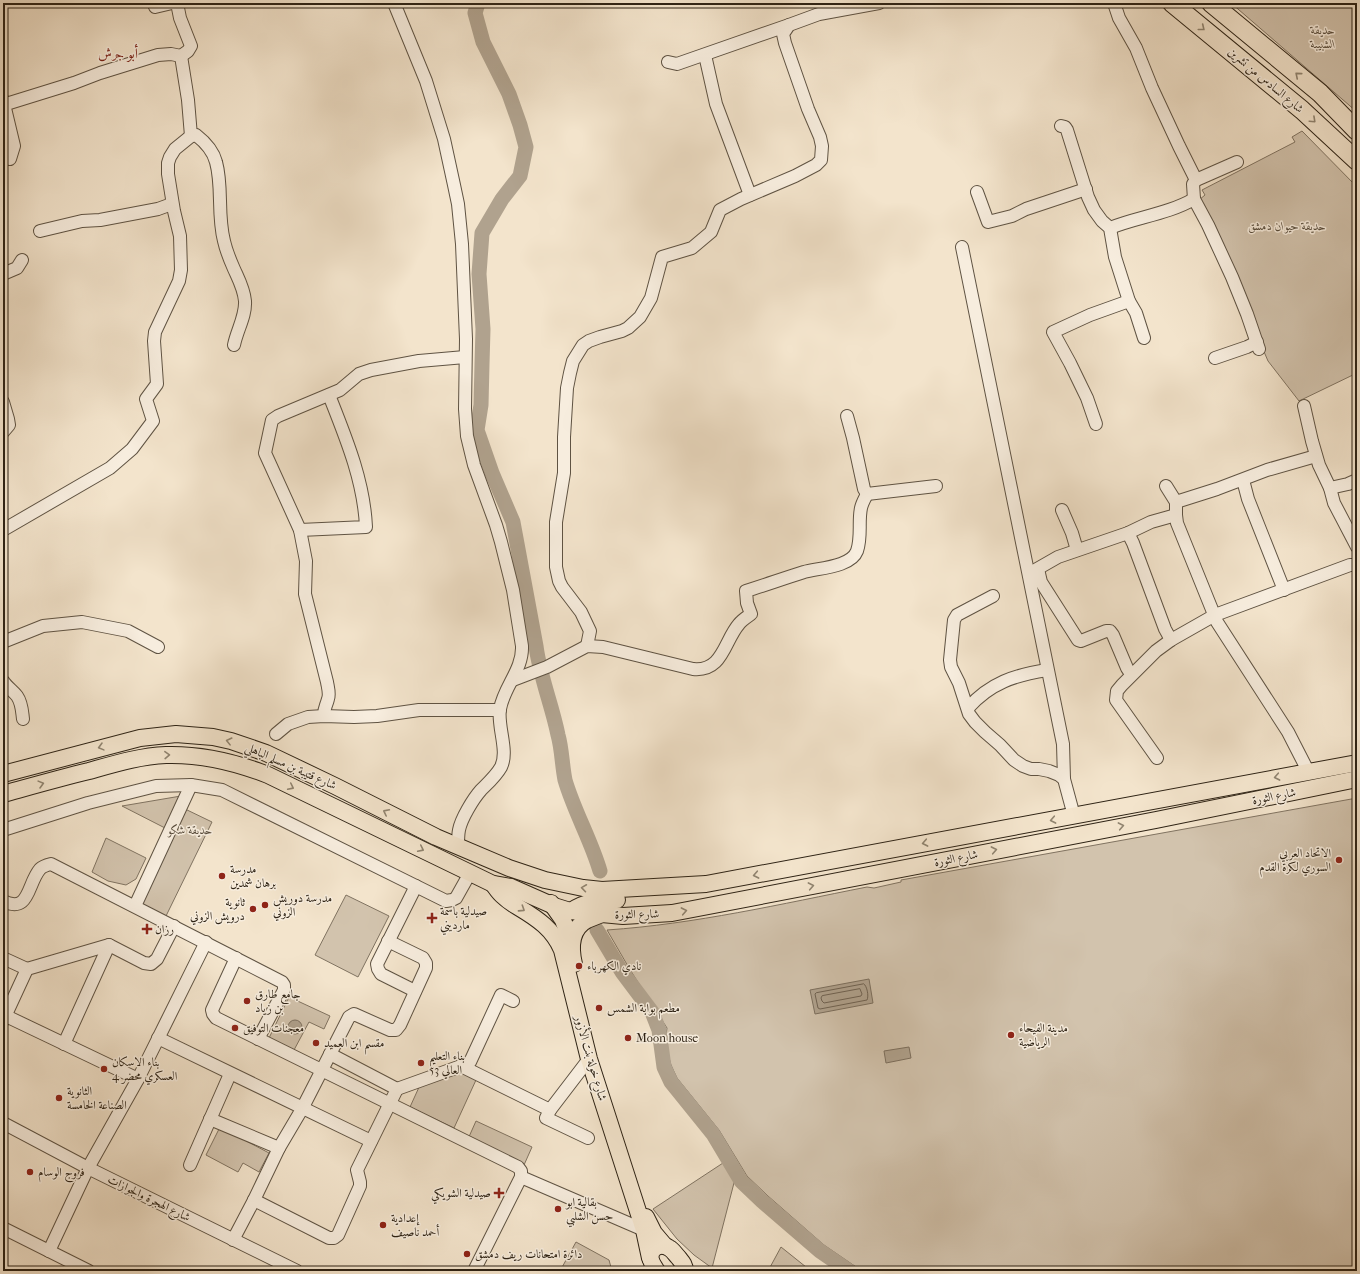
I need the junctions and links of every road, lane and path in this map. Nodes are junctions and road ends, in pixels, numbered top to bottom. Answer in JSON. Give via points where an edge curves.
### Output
{"nodes":[{"id":1,"x":172,"y":3,"type":"edge"},
{"id":2,"x":177,"y":3,"type":"edge"},
{"id":3,"x":394,"y":3,"type":"edge"},
{"id":4,"x":879,"y":3,"type":"edge"},
{"id":5,"x":1114,"y":3,"type":"edge"},
{"id":6,"x":1172,"y":3,"type":"edge"},
{"id":7,"x":1211,"y":3,"type":"edge"},
{"id":8,"x":155,"y":7,"type":"dead end"},
{"id":9,"x":789,"y":25,"type":"junction"},
{"id":10,"x":705,"y":55,"type":"junction"},
{"id":11,"x":181,"y":56,"type":"junction"},
{"id":12,"x":668,"y":62,"type":"dead end"},
{"id":13,"x":3,"y":103,"type":"edge"},
{"id":14,"x":1061,"y":126,"type":"dead end"},
{"id":15,"x":1357,"y":131,"type":"edge"},
{"id":16,"x":191,"y":136,"type":"junction"},
{"id":17,"x":10,"y":159,"type":"dead end"},
{"id":18,"x":1357,"y":161,"type":"edge"},
{"id":19,"x":1237,"y":162,"type":"dead end"},
{"id":20,"x":1196,"y":180,"type":"junction"},
{"id":21,"x":1086,"y":189,"type":"junction"},
{"id":22,"x":977,"y":192,"type":"dead end"},
{"id":23,"x":750,"y":195,"type":"junction"},
{"id":24,"x":1194,"y":199,"type":"junction"},
{"id":25,"x":172,"y":201,"type":"junction"},
{"id":26,"x":1110,"y":228,"type":"junction"},
{"id":27,"x":40,"y":231,"type":"dead end"},
{"id":28,"x":962,"y":247,"type":"dead end"},
{"id":29,"x":22,"y":260,"type":"dead end"},
{"id":30,"x":3,"y":274,"type":"edge"},
{"id":31,"x":1130,"y":301,"type":"junction"},
{"id":32,"x":1144,"y":338,"type":"dead end"},
{"id":33,"x":234,"y":345,"type":"dead end"},
{"id":34,"x":465,"y":357,"type":"junction"},
{"id":35,"x":1215,"y":358,"type":"dead end"},
{"id":36,"x":329,"y":395,"type":"junction"},
{"id":37,"x":3,"y":402,"type":"edge"},
{"id":38,"x":1304,"y":406,"type":"dead end"},
{"id":39,"x":847,"y":416,"type":"dead end"},
{"id":40,"x":1096,"y":424,"type":"dead end"},
{"id":41,"x":3,"y":432,"type":"edge"},
{"id":42,"x":1316,"y":456,"type":"junction"},
{"id":43,"x":1243,"y":480,"type":"junction"},
{"id":44,"x":1357,"y":480,"type":"edge"},
{"id":45,"x":936,"y":486,"type":"dead end"},
{"id":46,"x":1166,"y":486,"type":"dead end"},
{"id":47,"x":1330,"y":488,"type":"junction"},
{"id":48,"x":867,"y":494,"type":"junction"},
{"id":49,"x":1176,"y":502,"type":"junction"},
{"id":50,"x":1062,"y":510,"type":"dead end"},
{"id":51,"x":1176,"y":515,"type":"junction"},
{"id":52,"x":3,"y":530,"type":"edge"},
{"id":53,"x":300,"y":530,"type":"junction"},
{"id":54,"x":1128,"y":533,"type":"junction"},
{"id":55,"x":1357,"y":547,"type":"edge"},
{"id":56,"x":1077,"y":550,"type":"junction"},
{"id":57,"x":1357,"y":565,"type":"edge"},
{"id":58,"x":1033,"y":571,"type":"junction"},
{"id":59,"x":1284,"y":590,"type":"junction"},
{"id":60,"x":993,"y":596,"type":"dead end"},
{"id":61,"x":1214,"y":615,"type":"junction"},
{"id":62,"x":1171,"y":640,"type":"junction"},
{"id":63,"x":3,"y":642,"type":"edge"},
{"id":64,"x":587,"y":646,"type":"junction"},
{"id":65,"x":158,"y":647,"type":"dead end"},
{"id":66,"x":1047,"y":670,"type":"junction"},
{"id":67,"x":1131,"y":674,"type":"junction"},
{"id":68,"x":513,"y":680,"type":"junction"},
{"id":69,"x":3,"y":681,"type":"edge"},
{"id":70,"x":968,"y":708,"type":"junction"},
{"id":71,"x":500,"y":710,"type":"junction"},
{"id":72,"x":324,"y":716,"type":"junction"},
{"id":73,"x":23,"y":719,"type":"dead end"},
{"id":74,"x":276,"y":734,"type":"dead end"},
{"id":75,"x":1157,"y":758,"type":"dead end"},
{"id":76,"x":1357,"y":763,"type":"edge"},
{"id":77,"x":1308,"y":771,"type":"junction"},
{"id":78,"x":3,"y":774,"type":"edge"},
{"id":79,"x":1064,"y":779,"type":"junction"},
{"id":80,"x":1357,"y":779,"type":"edge"},
{"id":81,"x":191,"y":785,"type":"junction"},
{"id":82,"x":3,"y":794,"type":"edge"},
{"id":83,"x":1074,"y":816,"type":"junction"},
{"id":84,"x":409,"y":824,"type":"junction"},
{"id":85,"x":3,"y":830,"type":"edge"},
{"id":86,"x":458,"y":846,"type":"junction"},
{"id":87,"x":470,"y":873,"type":"junction"},
{"id":88,"x":493,"y":884,"type":"junction"},
{"id":89,"x":706,"y":884,"type":"junction"},
{"id":90,"x":564,"y":885,"type":"joint"},
{"id":91,"x":416,"y":886,"type":"junction"},
{"id":92,"x":3,"y":901,"type":"edge"},
{"id":93,"x":135,"y":906,"type":"junction"},
{"id":94,"x":554,"y":906,"type":"junction"},
{"id":95,"x":603,"y":914,"type":"junction"},
{"id":96,"x":567,"y":915,"type":"junction"},
{"id":97,"x":174,"y":926,"type":"junction"},
{"id":98,"x":388,"y":941,"type":"junction"},
{"id":99,"x":565,"y":941,"type":"junction"},
{"id":100,"x":206,"y":942,"type":"junction"},
{"id":101,"x":109,"y":945,"type":"junction"},
{"id":102,"x":3,"y":958,"type":"edge"},
{"id":103,"x":236,"y":958,"type":"junction"},
{"id":104,"x":27,"y":969,"type":"junction"},
{"id":105,"x":415,"y":991,"type":"junction"},
{"id":106,"x":513,"y":1001,"type":"dead end"},
{"id":107,"x":4,"y":1019,"type":"edge"},
{"id":108,"x":158,"y":1038,"type":"junction"},
{"id":109,"x":258,"y":1039,"type":"junction"},
{"id":110,"x":64,"y":1044,"type":"junction"},
{"id":111,"x":330,"y":1054,"type":"junction"},
{"id":112,"x":589,"y":1058,"type":"junction"},
{"id":113,"x":461,"y":1066,"type":"junction"},
{"id":114,"x":322,"y":1070,"type":"junction"},
{"id":115,"x":230,"y":1074,"type":"junction"},
{"id":116,"x":138,"y":1078,"type":"junction"},
{"id":117,"x":397,"y":1089,"type":"junction"},
{"id":118,"x":390,"y":1104,"type":"junction"},
{"id":119,"x":302,"y":1109,"type":"junction"},
{"id":120,"x":550,"y":1110,"type":"junction"},
{"id":121,"x":210,"y":1119,"type":"junction"},
{"id":122,"x":3,"y":1123,"type":"edge"},
{"id":123,"x":588,"y":1138,"type":"dead end"},
{"id":124,"x":371,"y":1141,"type":"junction"},
{"id":125,"x":279,"y":1148,"type":"junction"},
{"id":126,"x":190,"y":1165,"type":"dead end"},
{"id":127,"x":88,"y":1168,"type":"junction"},
{"id":128,"x":521,"y":1177,"type":"junction"},
{"id":129,"x":254,"y":1200,"type":"junction"},
{"id":130,"x":3,"y":1228,"type":"edge"},
{"id":131,"x":644,"y":1230,"type":"junction"},
{"id":132,"x":233,"y":1240,"type":"junction"},
{"id":133,"x":665,"y":1246,"type":"junction"},
{"id":134,"x":49,"y":1251,"type":"junction"},
{"id":135,"x":653,"y":1266,"type":"edge"},
{"id":136,"x":688,"y":1268,"type":"edge"},
{"id":137,"x":89,"y":1271,"type":"edge"},
{"id":138,"x":297,"y":1271,"type":"edge"},
{"id":139,"x":474,"y":1271,"type":"edge"}],
"edges":[{"from":1,"to":8,"type":"street"},
{"from":2,"to":11,"type":"street","via":[[191,46]]},
{"from":3,"to":34,"type":"street","via":[[426,82],[444,139],[458,204],[462,244]]},
{"from":4,"to":9,"type":"street","via":[[819,14]]},
{"from":5,"to":20,"type":"street"},
{"from":6,"to":18,"type":"highway","name":"شارع السادس من تشرين","one_way":true,"via":[[1302,110]]},
{"from":15,"to":7,"type":"highway","name":"شارع السادس من تشرين","one_way":true,"via":[[1320,93]]},
{"from":9,"to":10,"type":"street"},
{"from":9,"to":23,"type":"street","via":[[783,34],[820,137],[821,160],[795,176]]},
{"from":10,"to":12,"type":"street","via":[[677,64]]},
{"from":10,"to":23,"type":"street","via":[[716,104]]},
{"from":11,"to":13,"type":"street","via":[[158,54],[74,83]]},
{"from":11,"to":16,"type":"street"},
{"from":13,"to":17,"type":"street","via":[[14,146]]},
{"from":14,"to":21,"type":"street","via":[[1067,130]]},
{"from":16,"to":25,"type":"street","via":[[175,149],[170,157],[168,174]]},
{"from":16,"to":33,"type":"street","via":[[196,135],[211,150],[219,172],[219,210],[224,240],[243,291],[245,308]]},
{"from":19,"to":20,"type":"street"},
{"from":20,"to":24,"type":"street","via":[[1193,184]]},
{"from":21,"to":22,"type":"street","via":[[988,222]]},
{"from":21,"to":26,"type":"street","via":[[1094,210]]},
{"from":23,"to":64,"type":"street","via":[[720,210],[711,232],[692,248],[662,257],[651,298],[640,317],[622,331],[589,341],[583,345],[573,361],[567,388],[564,473],[556,522],[556,567],[566,595],[581,612],[590,631]]},
{"from":24,"to":26,"type":"street","via":[[1186,204]]},
{"from":24,"to":35,"type":"street","via":[[1232,277],[1258,346]]},
{"from":25,"to":27,"type":"street","via":[[163,207]]},
{"from":25,"to":52,"type":"street","via":[[180,236],[181,270],[177,286],[155,332],[157,384],[146,399],[153,421],[132,449],[110,468]]},
{"from":26,"to":31,"type":"street","via":[[1114,257]]},
{"from":28,"to":58,"type":"street"},
{"from":29,"to":30,"type":"street","via":[[17,268]]},
{"from":31,"to":32,"type":"street"},
{"from":31,"to":40,"type":"street","via":[[1052,332],[1087,398]]},
{"from":34,"to":36,"type":"street","via":[[419,361],[371,370],[359,374],[340,390]]},
{"from":34,"to":68,"type":"street","via":[[467,436],[505,558],[522,646],[521,662]]},
{"from":36,"to":53,"type":"street","via":[[272,420],[265,452]]},
{"from":36,"to":53,"type":"street","via":[[350,447],[365,508],[366,527]]},
{"from":37,"to":41,"type":"street","via":[[9,425]]},
{"from":38,"to":42,"type":"street"},
{"from":39,"to":48,"type":"street"},
{"from":42,"to":43,"type":"street","via":[[1267,470]]},
{"from":42,"to":47,"type":"street"},
{"from":43,"to":49,"type":"street"},
{"from":43,"to":59,"type":"street"},
{"from":44,"to":47,"type":"street"},
{"from":45,"to":48,"type":"street"},
{"from":46,"to":49,"type":"street"},
{"from":47,"to":55,"type":"street","via":[[1334,503]]},
{"from":48,"to":64,"type":"street","via":[[861,508],[859,545],[854,556],[826,568],[746,591],[751,614],[738,624],[722,654],[707,668],[693,669],[603,647]]},
{"from":49,"to":51,"type":"street"},
{"from":50,"to":56,"type":"street"},
{"from":51,"to":54,"type":"street","via":[[1151,522]]},
{"from":51,"to":61,"type":"street"},
{"from":53,"to":72,"type":"street","via":[[306,561],[305,594],[329,694]]},
{"from":54,"to":56,"type":"street"},
{"from":54,"to":62,"type":"street"},
{"from":56,"to":58,"type":"street"},
{"from":57,"to":59,"type":"street","via":[[1350,565]]},
{"from":58,"to":66,"type":"street"},
{"from":58,"to":67,"type":"street","via":[[1038,575],[1078,640],[1110,631]]},
{"from":59,"to":61,"type":"street"},
{"from":60,"to":70,"type":"street","via":[[957,615],[954,620],[950,660]]},
{"from":61,"to":62,"type":"street"},
{"from":61,"to":77,"type":"street","via":[[1288,732]]},
{"from":62,"to":67,"type":"street"},
{"from":63,"to":65,"type":"street","via":[[42,626],[82,622],[128,631]]},
{"from":64,"to":68,"type":"street","via":[[532,674]]},
{"from":66,"to":70,"type":"street","via":[[1020,675],[1002,682],[976,698]]},
{"from":66,"to":79,"type":"street","via":[[1062,744]]},
{"from":67,"to":75,"type":"street","via":[[1117,691],[1116,700]]},
{"from":68,"to":71,"type":"street"},
{"from":69,"to":73,"type":"street","via":[[17,695],[22,705]]},
{"from":70,"to":79,"type":"street","via":[[975,722],[1014,760],[1023,766],[1049,771]]},
{"from":71,"to":72,"type":"street","via":[[420,710],[377,716]]},
{"from":71,"to":86,"type":"street","via":[[502,764],[473,801],[459,830]]},
{"from":72,"to":74,"type":"street","via":[[308,717],[288,724]]},
{"from":76,"to":77,"type":"main road","name":"شارع الثورة"},
{"from":77,"to":83,"type":"main road","name":"شارع الثورة","one_way":true},
{"from":84,"to":78,"type":"main road","name":"شارع قتيبة بن مسلم الباهلي","one_way":true,"via":[[266,753],[231,741],[201,736],[176,734],[140,738]]},
{"from":79,"to":83,"type":"street"},
{"from":95,"to":80,"type":"main road","name":"شارع الثورة","one_way":true,"via":[[623,916],[672,913]]},
{"from":81,"to":85,"type":"street","via":[[156,786],[88,803]]},
{"from":81,"to":91,"type":"street","via":[[222,790]]},
{"from":81,"to":93,"type":"street"},
{"from":82,"to":87,"type":"main road","name":"شارع قتيبة بن مسلم الباهلي","one_way":true,"via":[[144,757],[207,757],[235,763],[268,775]]},
{"from":83,"to":89,"type":"main road","name":"شارع الثورة","one_way":true},
{"from":84,"to":86,"type":"main road","name":"شارع قتيبة بن مسلم الباهلي"},
{"from":84,"to":94,"type":"main road","via":[[438,842],[534,889]]},
{"from":86,"to":90,"type":"main road","name":"شارع قتيبة بن مسلم الباهلي","via":[[527,875]]},
{"from":87,"to":88,"type":"main road","name":"شارع قتيبة بن مسلم الباهلي"},
{"from":87,"to":91,"type":"street","via":[[456,898],[452,900],[446,901]]},
{"from":88,"to":94,"type":"main road","name":"شارع قتيبة بن مسلم الباهلي","via":[[511,887]]},
{"from":88,"to":99,"type":"main road","name":"شارع خولة بنت الأزور","one_way":true,"via":[[502,896]]},
{"from":89,"to":90,"type":"main road","name":"شارع الثورة","one_way":true,"via":[[602,890]]},
{"from":89,"to":96,"type":"main road","via":[[649,898],[592,901],[584,903]]},
{"from":91,"to":98,"type":"street"},
{"from":92,"to":93,"type":"street","via":[[18,905],[24,900],[40,869],[51,864]]},
{"from":93,"to":97,"type":"street"},
{"from":94,"to":96,"type":"main road"},
{"from":95,"to":96,"type":"main road","name":"شارع الثورة"},
{"from":95,"to":99,"type":"main road","via":[[582,924]]},
{"from":96,"to":99,"type":"main road"},
{"from":97,"to":100,"type":"street"},
{"from":97,"to":101,"type":"street","via":[[157,959],[151,964]]},
{"from":98,"to":105,"type":"street","via":[[377,964],[378,969],[381,974]]},
{"from":98,"to":105,"type":"street","via":[[426,962],[426,968]]},
{"from":99,"to":112,"type":"main road","name":"شارع خولة بنت الأزور","via":[[562,950]]},
{"from":99,"to":133,"type":"main road","name":"شارع خولة بنت الأزور","via":[[572,956],[597,1053],[644,1213]]},
{"from":100,"to":103,"type":"street"},
{"from":100,"to":108,"type":"street"},
{"from":101,"to":104,"type":"street"},
{"from":101,"to":110,"type":"street"},
{"from":102,"to":104,"type":"street"},
{"from":103,"to":109,"type":"street","via":[[212,1010],[213,1014],[216,1018]]},
{"from":103,"to":109,"type":"street","via":[[284,985],[284,990]]},
{"from":104,"to":107,"type":"street"},
{"from":105,"to":111,"type":"street","via":[[396,1030],[390,1030],[354,1014],[349,1017]]},
{"from":106,"to":113,"type":"street","via":[[501,996],[470,1062]]},
{"from":107,"to":110,"type":"street"},
{"from":108,"to":115,"type":"street"},
{"from":108,"to":116,"type":"street"},
{"from":109,"to":114,"type":"street"},
{"from":110,"to":116,"type":"street"},
{"from":111,"to":114,"type":"street"},
{"from":111,"to":117,"type":"street"},
{"from":112,"to":120,"type":"street"},
{"from":112,"to":131,"type":"main road","name":"شارع خولة بنت الأزور"},
{"from":113,"to":117,"type":"street"},
{"from":113,"to":120,"type":"street"},
{"from":114,"to":118,"type":"street"},
{"from":114,"to":119,"type":"street"},
{"from":115,"to":119,"type":"street"},
{"from":115,"to":121,"type":"street"},
{"from":116,"to":127,"type":"street"},
{"from":117,"to":118,"type":"street"},
{"from":118,"to":124,"type":"street"},
{"from":118,"to":128,"type":"street","via":[[518,1167],[522,1171]]},
{"from":119,"to":124,"type":"street"},
{"from":119,"to":125,"type":"street"},
{"from":120,"to":123,"type":"street","via":[[546,1118]]},
{"from":121,"to":125,"type":"street"},
{"from":121,"to":126,"type":"street"},
{"from":122,"to":127,"type":"street","name":"شارع الهجرة والجوازات"},
{"from":124,"to":129,"type":"street","via":[[357,1170],[360,1186],[338,1235],[334,1238]]},
{"from":125,"to":129,"type":"street"},
{"from":127,"to":132,"type":"street","name":"شارع الهجرة والجوازات"},
{"from":127,"to":134,"type":"street"},
{"from":128,"to":131,"type":"street"},
{"from":128,"to":139,"type":"street"},
{"from":129,"to":132,"type":"street"},
{"from":130,"to":134,"type":"street"},
{"from":131,"to":135,"type":"main road","name":"شارع خولة بنت الأزور"},
{"from":132,"to":138,"type":"street","name":"شارع الهجرة والجوازات"},
{"from":133,"to":135,"type":"main road","via":[[654,1248],[652,1251]]},
{"from":133,"to":136,"type":"main road","name":"شارع خولة بنت الأزور"},
{"from":134,"to":137,"type":"street"}]}
